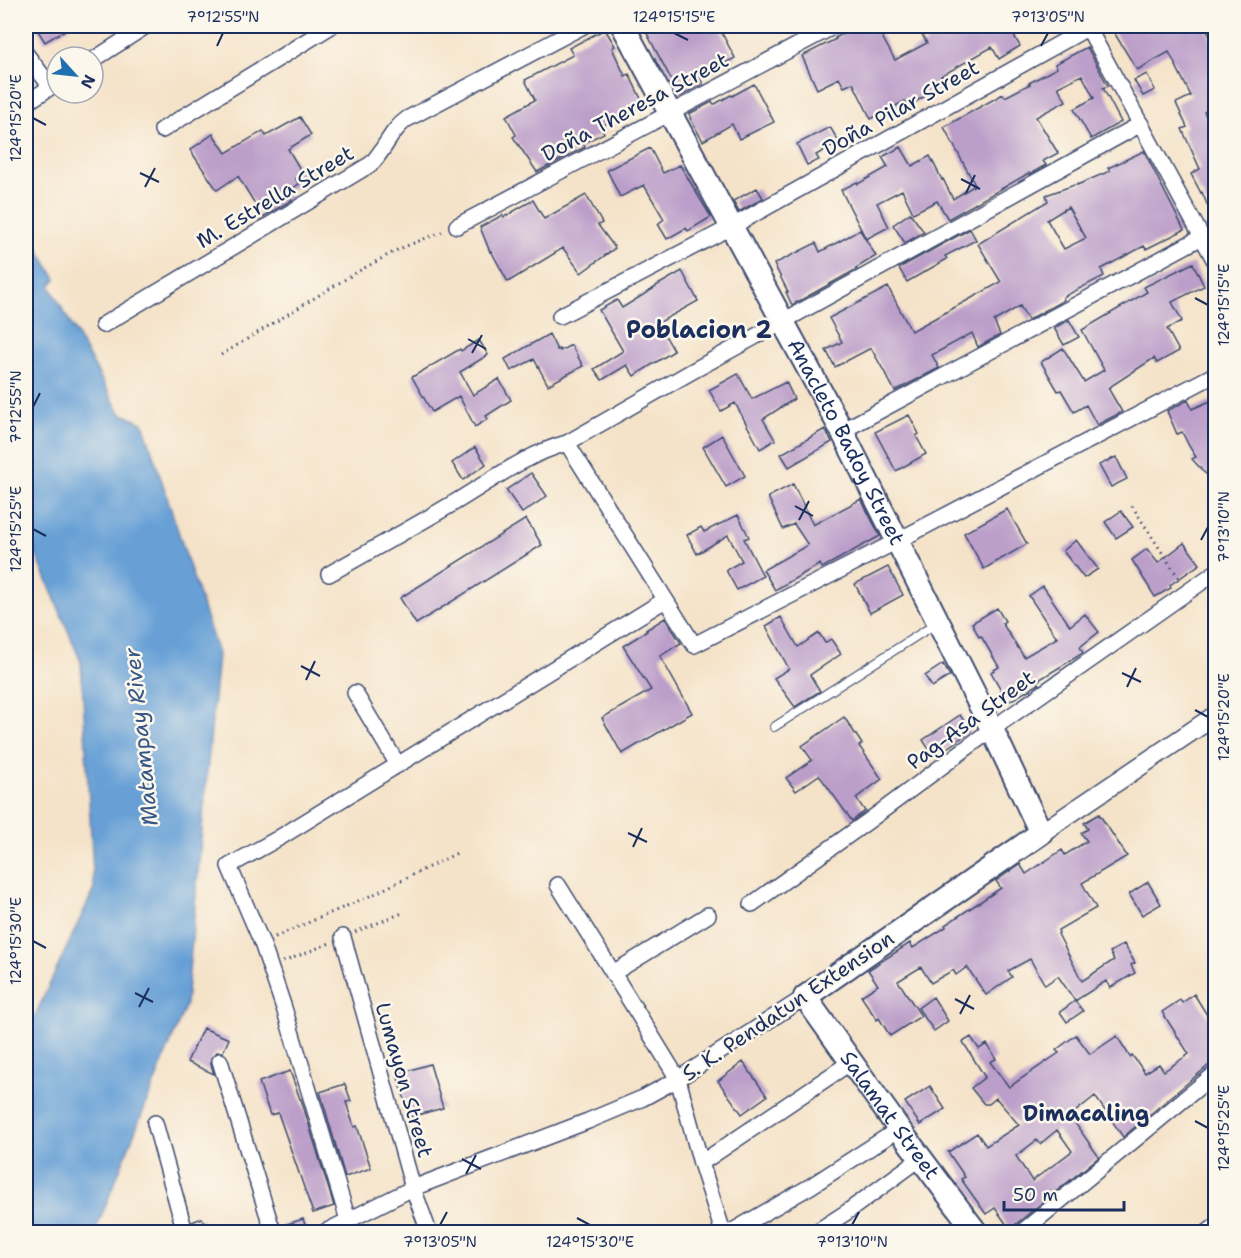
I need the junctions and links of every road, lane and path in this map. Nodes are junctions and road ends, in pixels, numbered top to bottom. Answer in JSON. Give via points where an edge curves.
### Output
{"nodes":[{"id":1,"x":146,"y":26,"type":"edge"},
{"id":2,"x":331,"y":26,"type":"edge"},
{"id":3,"x":583,"y":26,"type":"edge"},
{"id":4,"x":623,"y":26,"type":"edge"},
{"id":5,"x":834,"y":26,"type":"edge"},
{"id":6,"x":1089,"y":26,"type":"edge"},
{"id":7,"x":105,"y":52,"type":"edge"},
{"id":8,"x":26,"y":54,"type":"edge"},
{"id":9,"x":45,"y":75,"type":"edge"},
{"id":10,"x":45,"y":91,"type":"edge"},
{"id":11,"x":26,"y":103,"type":"edge"},
{"id":12,"x":670,"y":113,"type":"junction"},
{"id":13,"x":1141,"y":124,"type":"junction"},
{"id":14,"x":162,"y":130,"type":"dead end"},
{"id":15,"x":457,"y":226,"type":"joint"},
{"id":16,"x":730,"y":227,"type":"junction"},
{"id":17,"x":1202,"y":237,"type":"junction"},
{"id":18,"x":1215,"y":263,"type":"edge"},
{"id":19,"x":560,"y":316,"type":"dead end"},
{"id":20,"x":783,"y":323,"type":"junction"},
{"id":21,"x":104,"y":325,"type":"dead end"},
{"id":22,"x":220,"y":356,"type":"dead end"},
{"id":23,"x":1215,"y":374,"type":"edge"},
{"id":24,"x":842,"y":432,"type":"junction"},
{"id":25,"x":567,"y":443,"type":"junction"},
{"id":26,"x":1132,"y":506,"type":"dead end"},
{"id":27,"x":897,"y":541,"type":"junction"},
{"id":28,"x":1215,"y":572,"type":"edge"},
{"id":29,"x":329,"y":574,"type":"dead end"},
{"id":30,"x":1188,"y":592,"type":"junction"},
{"id":31,"x":665,"y":600,"type":"junction"},
{"id":32,"x":938,"y":623,"type":"junction"},
{"id":33,"x":355,"y":693,"type":"dead end"},
{"id":34,"x":1215,"y":715,"type":"edge"},
{"id":35,"x":774,"y":727,"type":"dead end"},
{"id":36,"x":992,"y":729,"type":"junction"},
{"id":37,"x":398,"y":765,"type":"junction"},
{"id":38,"x":1041,"y":833,"type":"junction"},
{"id":39,"x":459,"y":852,"type":"dead end"},
{"id":40,"x":558,"y":885,"type":"dead end"},
{"id":41,"x":752,"y":904,"type":"dead end"},
{"id":42,"x":708,"y":915,"type":"dead end"},
{"id":43,"x":343,"y":938,"type":"dead end"},
{"id":44,"x":262,"y":943,"type":"junction"},
{"id":45,"x":614,"y":973,"type":"junction"},
{"id":46,"x":805,"y":997,"type":"junction"},
{"id":47,"x":220,"y":1061,"type":"dead end"},
{"id":48,"x":851,"y":1062,"type":"junction"},
{"id":49,"x":1215,"y":1073,"type":"edge"},
{"id":50,"x":678,"y":1079,"type":"junction"},
{"id":51,"x":155,"y":1123,"type":"dead end"},
{"id":52,"x":899,"y":1129,"type":"junction"},
{"id":53,"x":921,"y":1158,"type":"junction"},
{"id":54,"x":701,"y":1163,"type":"junction"},
{"id":55,"x":413,"y":1188,"type":"junction"},
{"id":56,"x":348,"y":1221,"type":"junction"},
{"id":57,"x":1215,"y":1226,"type":"edge"},
{"id":58,"x":185,"y":1233,"type":"edge"},
{"id":59,"x":273,"y":1233,"type":"edge"},
{"id":60,"x":325,"y":1233,"type":"edge"},
{"id":61,"x":429,"y":1233,"type":"edge"},
{"id":62,"x":723,"y":1233,"type":"edge"},
{"id":63,"x":731,"y":1233,"type":"edge"},
{"id":64,"x":816,"y":1233,"type":"edge"},
{"id":65,"x":976,"y":1233,"type":"edge"},
{"id":66,"x":1022,"y":1233,"type":"edge"},
{"id":67,"x":1208,"y":1233,"type":"edge"}],
"edges":[{"from":1,"to":7,"type":"street"},
{"from":2,"to":14,"type":"street"},
{"from":3,"to":21,"type":"street","name":"M. Estrella Street","via":[[407,119],[371,164]]},
{"from":4,"to":12,"type":"main road","name":"Anacleto Badoy Street"},
{"from":5,"to":12,"type":"street","name":"Doña Theresa Street"},
{"from":6,"to":13,"type":"street"},
{"from":6,"to":16,"type":"street","name":"Doña Pilar Street"},
{"from":8,"to":9,"type":"street"},
{"from":10,"to":11,"type":"street"},
{"from":12,"to":15,"type":"street","name":"Doña Theresa Street"},
{"from":12,"to":16,"type":"main road","name":"Anacleto Badoy Street"},
{"from":13,"to":17,"type":"street"},
{"from":13,"to":20,"type":"street"},
{"from":15,"to":22,"type":"path","via":[[399,249],[357,272]]},
{"from":16,"to":19,"type":"street","name":"Doña Pilar Street"},
{"from":16,"to":20,"type":"main road","name":"Anacleto Badoy Street"},
{"from":17,"to":18,"type":"street"},
{"from":17,"to":24,"type":"street"},
{"from":20,"to":24,"type":"main road","name":"Anacleto Badoy Street"},
{"from":20,"to":25,"type":"street"},
{"from":23,"to":27,"type":"street"},
{"from":24,"to":27,"type":"main road","name":"Anacleto Badoy Street"},
{"from":25,"to":29,"type":"street","via":[[532,456]]},
{"from":25,"to":31,"type":"street"},
{"from":26,"to":30,"type":"path"},
{"from":27,"to":31,"type":"street","via":[[694,645]]},
{"from":27,"to":32,"type":"main road","name":"Anacleto Badoy Street"},
{"from":28,"to":30,"type":"street","name":"Pag-Asa Street"},
{"from":30,"to":36,"type":"street","name":"Pag-Asa Street"},
{"from":31,"to":37,"type":"street"},
{"from":32,"to":35,"type":"lane"},
{"from":32,"to":36,"type":"main road","name":"Anacleto Badoy Street"},
{"from":33,"to":37,"type":"street"},
{"from":34,"to":38,"type":"street","name":"S. K. Pendatun Extension"},
{"from":36,"to":38,"type":"main road","name":"Anacleto Badoy Street"},
{"from":36,"to":41,"type":"street","name":"Pag-Asa Street"},
{"from":37,"to":44,"type":"street","via":[[230,866]]},
{"from":38,"to":46,"type":"main road","name":"S. K. Pendatun Extension"},
{"from":39,"to":44,"type":"path"},
{"from":40,"to":45,"type":"street"},
{"from":42,"to":45,"type":"street"},
{"from":43,"to":55,"type":"street","name":"Lumayon Street"},
{"from":44,"to":56,"type":"street"},
{"from":45,"to":50,"type":"street"},
{"from":46,"to":48,"type":"main road","name":"Salamat Street"},
{"from":46,"to":50,"type":"street","name":"S. K. Pendatun Extension"},
{"from":47,"to":59,"type":"street"},
{"from":48,"to":52,"type":"main road","name":"Salamat Street"},
{"from":48,"to":54,"type":"street"},
{"from":49,"to":66,"type":"street"},
{"from":50,"to":54,"type":"street"},
{"from":50,"to":55,"type":"street","name":"S. K. Pendatun Extension","via":[[588,1121]]},
{"from":51,"to":58,"type":"street"},
{"from":52,"to":53,"type":"main road","name":"Salamat Street"},
{"from":52,"to":63,"type":"street"},
{"from":53,"to":64,"type":"street"},
{"from":53,"to":65,"type":"main road","name":"Salamat Street"},
{"from":54,"to":62,"type":"street"},
{"from":55,"to":56,"type":"street","name":"S. K. Pendatun Extension"},
{"from":55,"to":61,"type":"street","name":"Lumayon Street"},
{"from":56,"to":60,"type":"street","name":"S. K. Pendatun Extension"},
{"from":57,"to":67,"type":"street"}]}
